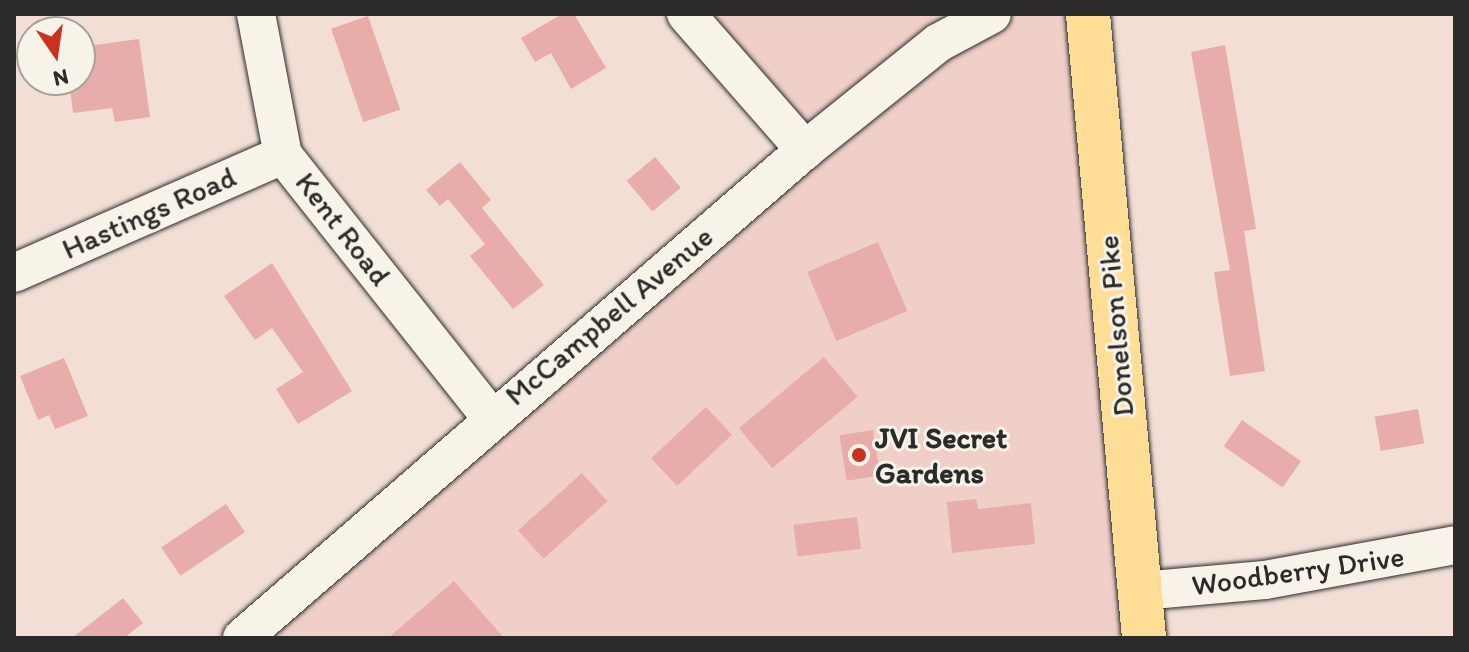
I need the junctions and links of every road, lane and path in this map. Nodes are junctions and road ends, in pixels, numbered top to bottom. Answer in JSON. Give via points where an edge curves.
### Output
{"nodes":[{"id":1,"x":256,"y":14,"type":"edge"},
{"id":2,"x":686,"y":14,"type":"edge"},
{"id":3,"x":992,"y":14,"type":"edge"},
{"id":4,"x":1088,"y":14,"type":"edge"},
{"id":5,"x":805,"y":150,"type":"junction"},
{"id":6,"x":283,"y":155,"type":"junction"},
{"id":7,"x":14,"y":273,"type":"edge"},
{"id":8,"x":490,"y":416,"type":"junction"},
{"id":9,"x":1455,"y":545,"type":"edge"},
{"id":10,"x":1141,"y":591,"type":"junction"},
{"id":11,"x":242,"y":638,"type":"edge"},
{"id":12,"x":1144,"y":638,"type":"edge"}],
"edges":[{"from":1,"to":6,"type":"street","name":"Kent Road"},
{"from":2,"to":5,"type":"street"},
{"from":3,"to":5,"type":"street","name":"McCampbell Avenue","via":[[938,43]]},
{"from":4,"to":10,"type":"main road","name":"Donelson Pike"},
{"from":5,"to":8,"type":"street","name":"McCampbell Avenue"},
{"from":6,"to":7,"type":"street","name":"Hastings Road"},
{"from":6,"to":8,"type":"street","name":"Kent Road"},
{"from":8,"to":11,"type":"street","name":"McCampbell Avenue"},
{"from":9,"to":10,"type":"street","name":"Woodberry Drive","via":[[1265,580]]},
{"from":10,"to":12,"type":"main road","name":"Donelson Pike"}]}
